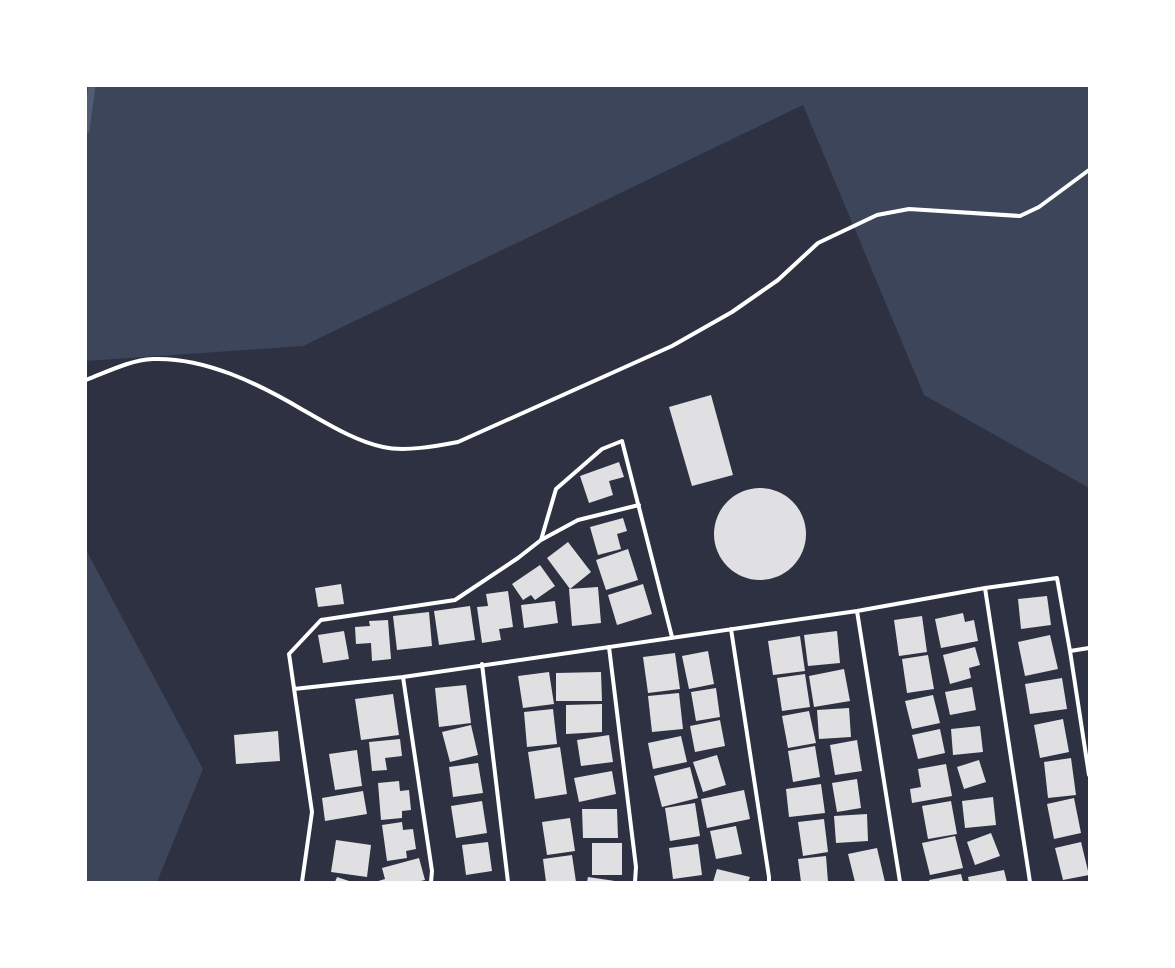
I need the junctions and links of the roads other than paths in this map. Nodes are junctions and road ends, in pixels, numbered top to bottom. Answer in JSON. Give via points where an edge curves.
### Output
{"nodes":[{"id":1,"x":1089,"y":170,"type":"edge"},
{"id":2,"x":86,"y":380,"type":"edge"},
{"id":3,"x":639,"y":505,"type":"junction"},
{"id":4,"x":541,"y":540,"type":"junction"},
{"id":5,"x":984,"y":588,"type":"junction"},
{"id":6,"x":857,"y":611,"type":"junction"},
{"id":7,"x":731,"y":629,"type":"junction"},
{"id":8,"x":672,"y":637,"type":"junction"},
{"id":9,"x":609,"y":647,"type":"junction"},
{"id":10,"x":1089,"y":648,"type":"edge"},
{"id":11,"x":1070,"y":651,"type":"junction"},
{"id":12,"x":482,"y":664,"type":"junction"},
{"id":13,"x":403,"y":677,"type":"junction"},
{"id":14,"x":294,"y":689,"type":"junction"},
{"id":15,"x":1089,"y":776,"type":"edge"},
{"id":16,"x":302,"y":882,"type":"edge"},
{"id":17,"x":431,"y":882,"type":"edge"},
{"id":18,"x":508,"y":882,"type":"edge"},
{"id":19,"x":635,"y":882,"type":"edge"},
{"id":20,"x":769,"y":882,"type":"edge"},
{"id":21,"x":900,"y":882,"type":"edge"},
{"id":22,"x":1030,"y":882,"type":"edge"}],
"edges":[{"from":1,"to":2,"type":"street","via":[[1039,207],[1020,216],[909,209],[877,215],[818,242],[778,280],[732,312],[672,346],[458,442],[424,448],[383,447],[342,432],[269,389],[205,364],[153,359],[131,363]]},
{"from":3,"to":4,"type":"street","via":[[578,520]]},
{"from":3,"to":4,"type":"street","via":[[622,441],[602,449],[556,489]]},
{"from":3,"to":8,"type":"street"},
{"from":4,"to":14,"type":"street","via":[[455,600],[321,620],[289,654]]},
{"from":5,"to":6,"type":"street"},
{"from":5,"to":11,"type":"street","via":[[1057,578]]},
{"from":5,"to":22,"type":"street"},
{"from":6,"to":7,"type":"street"},
{"from":6,"to":21,"type":"street"},
{"from":7,"to":8,"type":"street"},
{"from":7,"to":20,"type":"street"},
{"from":8,"to":9,"type":"street"},
{"from":9,"to":12,"type":"street"},
{"from":9,"to":19,"type":"street","via":[[636,867]]},
{"from":10,"to":11,"type":"street"},
{"from":11,"to":15,"type":"street"},
{"from":12,"to":13,"type":"street"},
{"from":12,"to":18,"type":"street"},
{"from":13,"to":14,"type":"street"},
{"from":13,"to":17,"type":"street","via":[[432,871]]},
{"from":14,"to":16,"type":"street","via":[[312,812]]}]}
